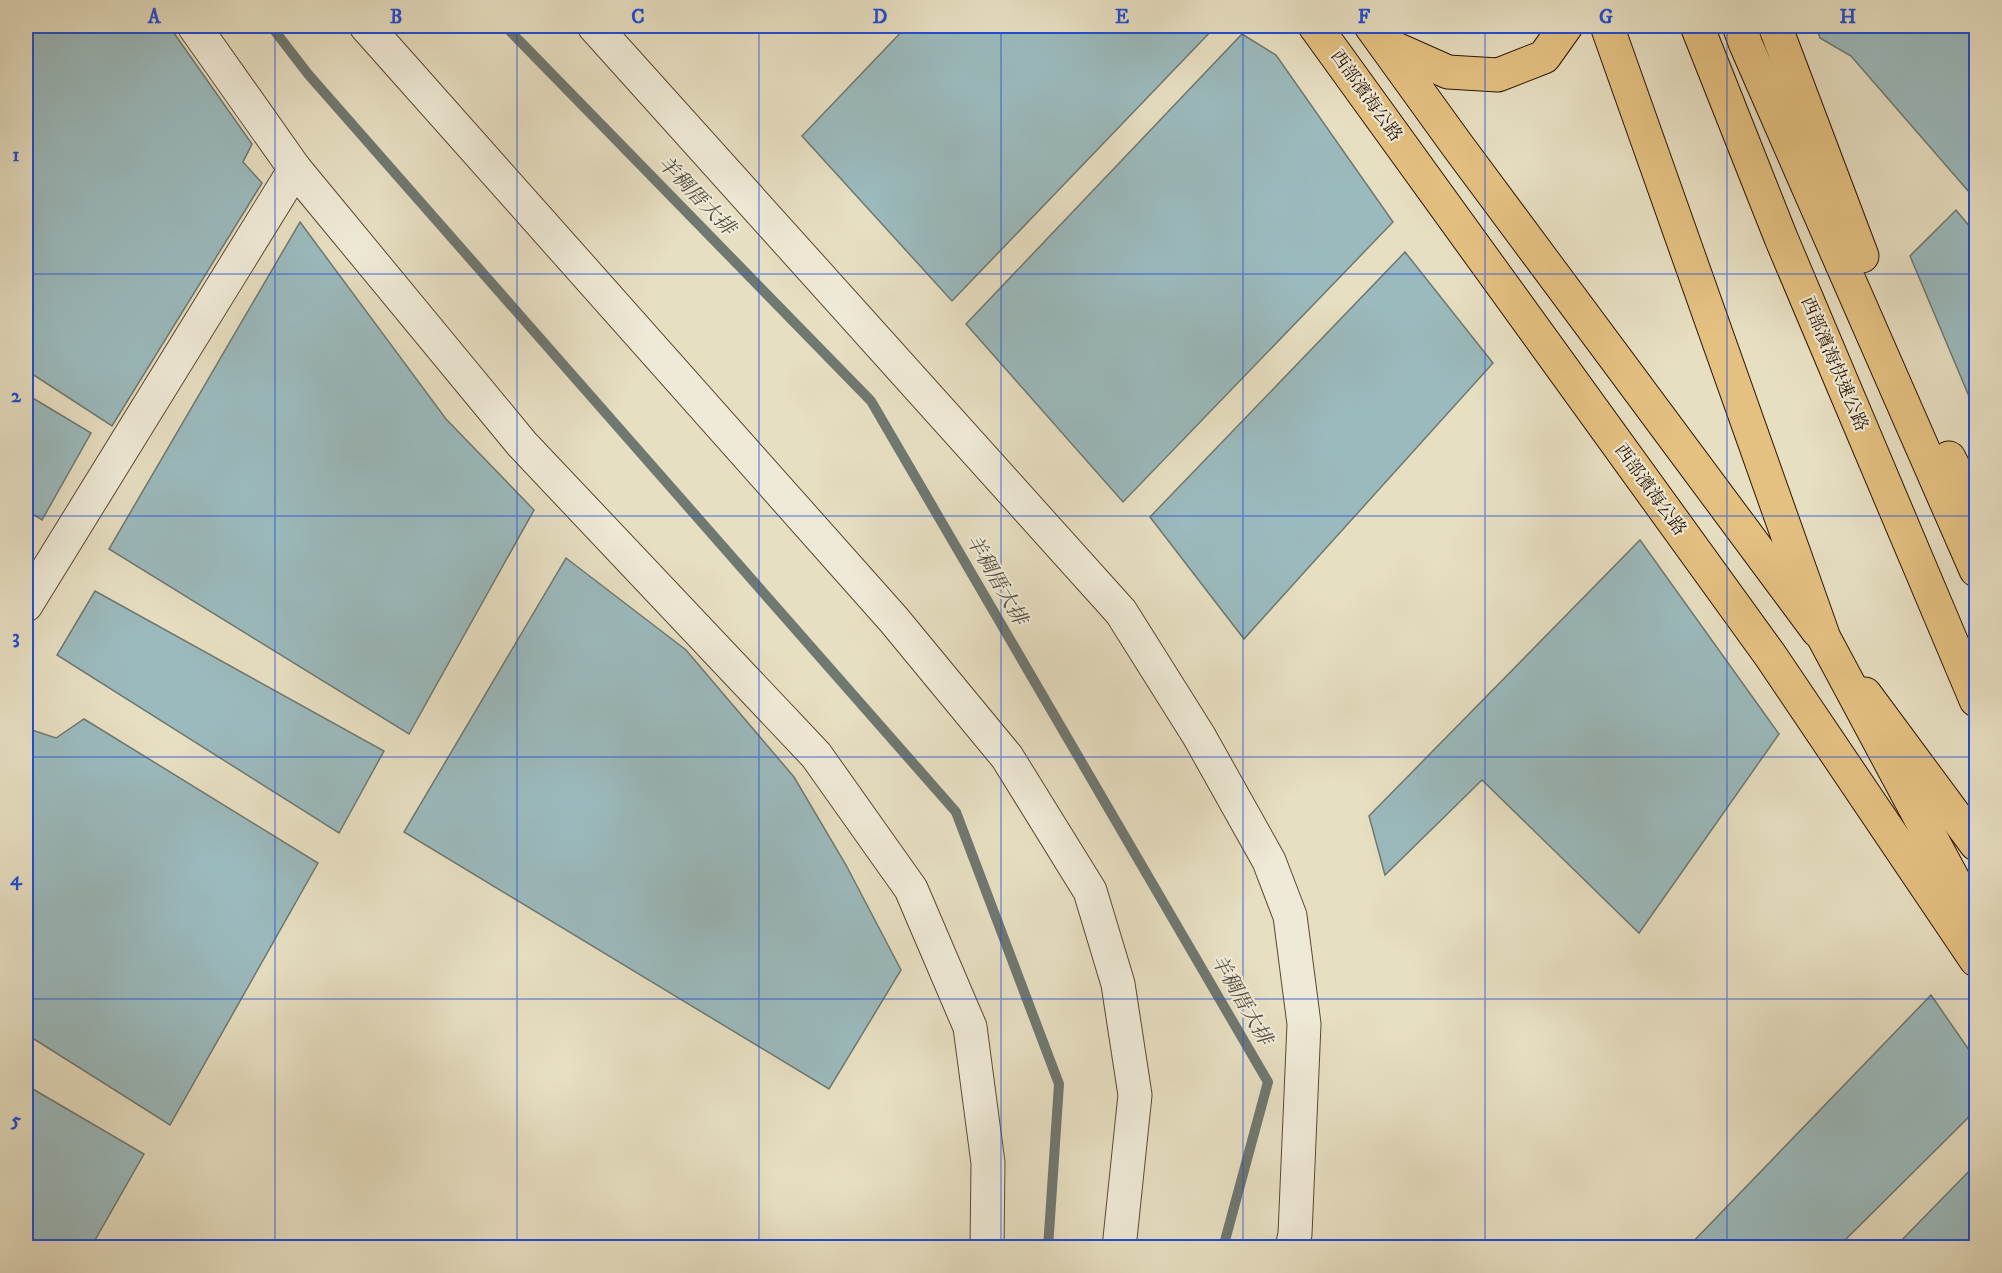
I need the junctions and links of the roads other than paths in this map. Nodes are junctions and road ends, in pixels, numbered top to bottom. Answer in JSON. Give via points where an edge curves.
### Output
{"nodes":[{"id":1,"x":194,"y":26,"type":"edge"},
{"id":2,"x":366,"y":26,"type":"edge"},
{"id":3,"x":594,"y":26,"type":"edge"},
{"id":4,"x":1316,"y":26,"type":"edge"},
{"id":5,"x":1566,"y":26,"type":"edge"},
{"id":6,"x":1607,"y":26,"type":"edge"},
{"id":7,"x":1697,"y":26,"type":"edge"},
{"id":8,"x":1739,"y":26,"type":"edge"},
{"id":9,"x":1776,"y":26,"type":"edge"},
{"id":10,"x":1378,"y":35,"type":"edge"},
{"id":11,"x":295,"y":170,"type":"junction"},
{"id":12,"x":1977,"y":512,"type":"edge"},
{"id":13,"x":1977,"y":570,"type":"edge"},
{"id":14,"x":26,"y":605,"type":"edge"},
{"id":15,"x":1824,"y":638,"type":"junction"},
{"id":16,"x":1977,"y":699,"type":"edge"},
{"id":17,"x":1977,"y":844,"type":"edge"},
{"id":18,"x":1977,"y":922,"type":"edge"},
{"id":19,"x":1977,"y":960,"type":"edge"},
{"id":20,"x":987,"y":1248,"type":"edge"},
{"id":21,"x":1119,"y":1248,"type":"edge"},
{"id":22,"x":1292,"y":1248,"type":"edge"}],
"edges":[{"from":1,"to":11,"type":"street"},
{"from":2,"to":21,"type":"street","via":[[894,620],[1007,757],[1090,891],[1118,984],[1135,1095]]},
{"from":3,"to":22,"type":"street","via":[[1121,612],[1199,736],[1269,861],[1290,916],[1304,1024]]},
{"from":4,"to":19,"type":"main road","name":"西部濱海公路","via":[[1770,655]]},
{"from":5,"to":10,"type":"main road","via":[[1544,57],[1498,75],[1448,72]]},
{"from":6,"to":15,"type":"main road"},
{"from":7,"to":16,"type":"main road","name":"西部濱海快速公路","via":[[1781,238]]},
{"from":8,"to":13,"type":"main road"},
{"from":9,"to":12,"type":"main road","via":[[1905,372]]},
{"from":10,"to":15,"type":"main road"},
{"from":11,"to":14,"type":"street"},
{"from":11,"to":20,"type":"street","via":[[522,444],[816,755],[911,889],[970,1027],[988,1163]]},
{"from":15,"to":17,"type":"main road"},
{"from":15,"to":18,"type":"main road"}]}
